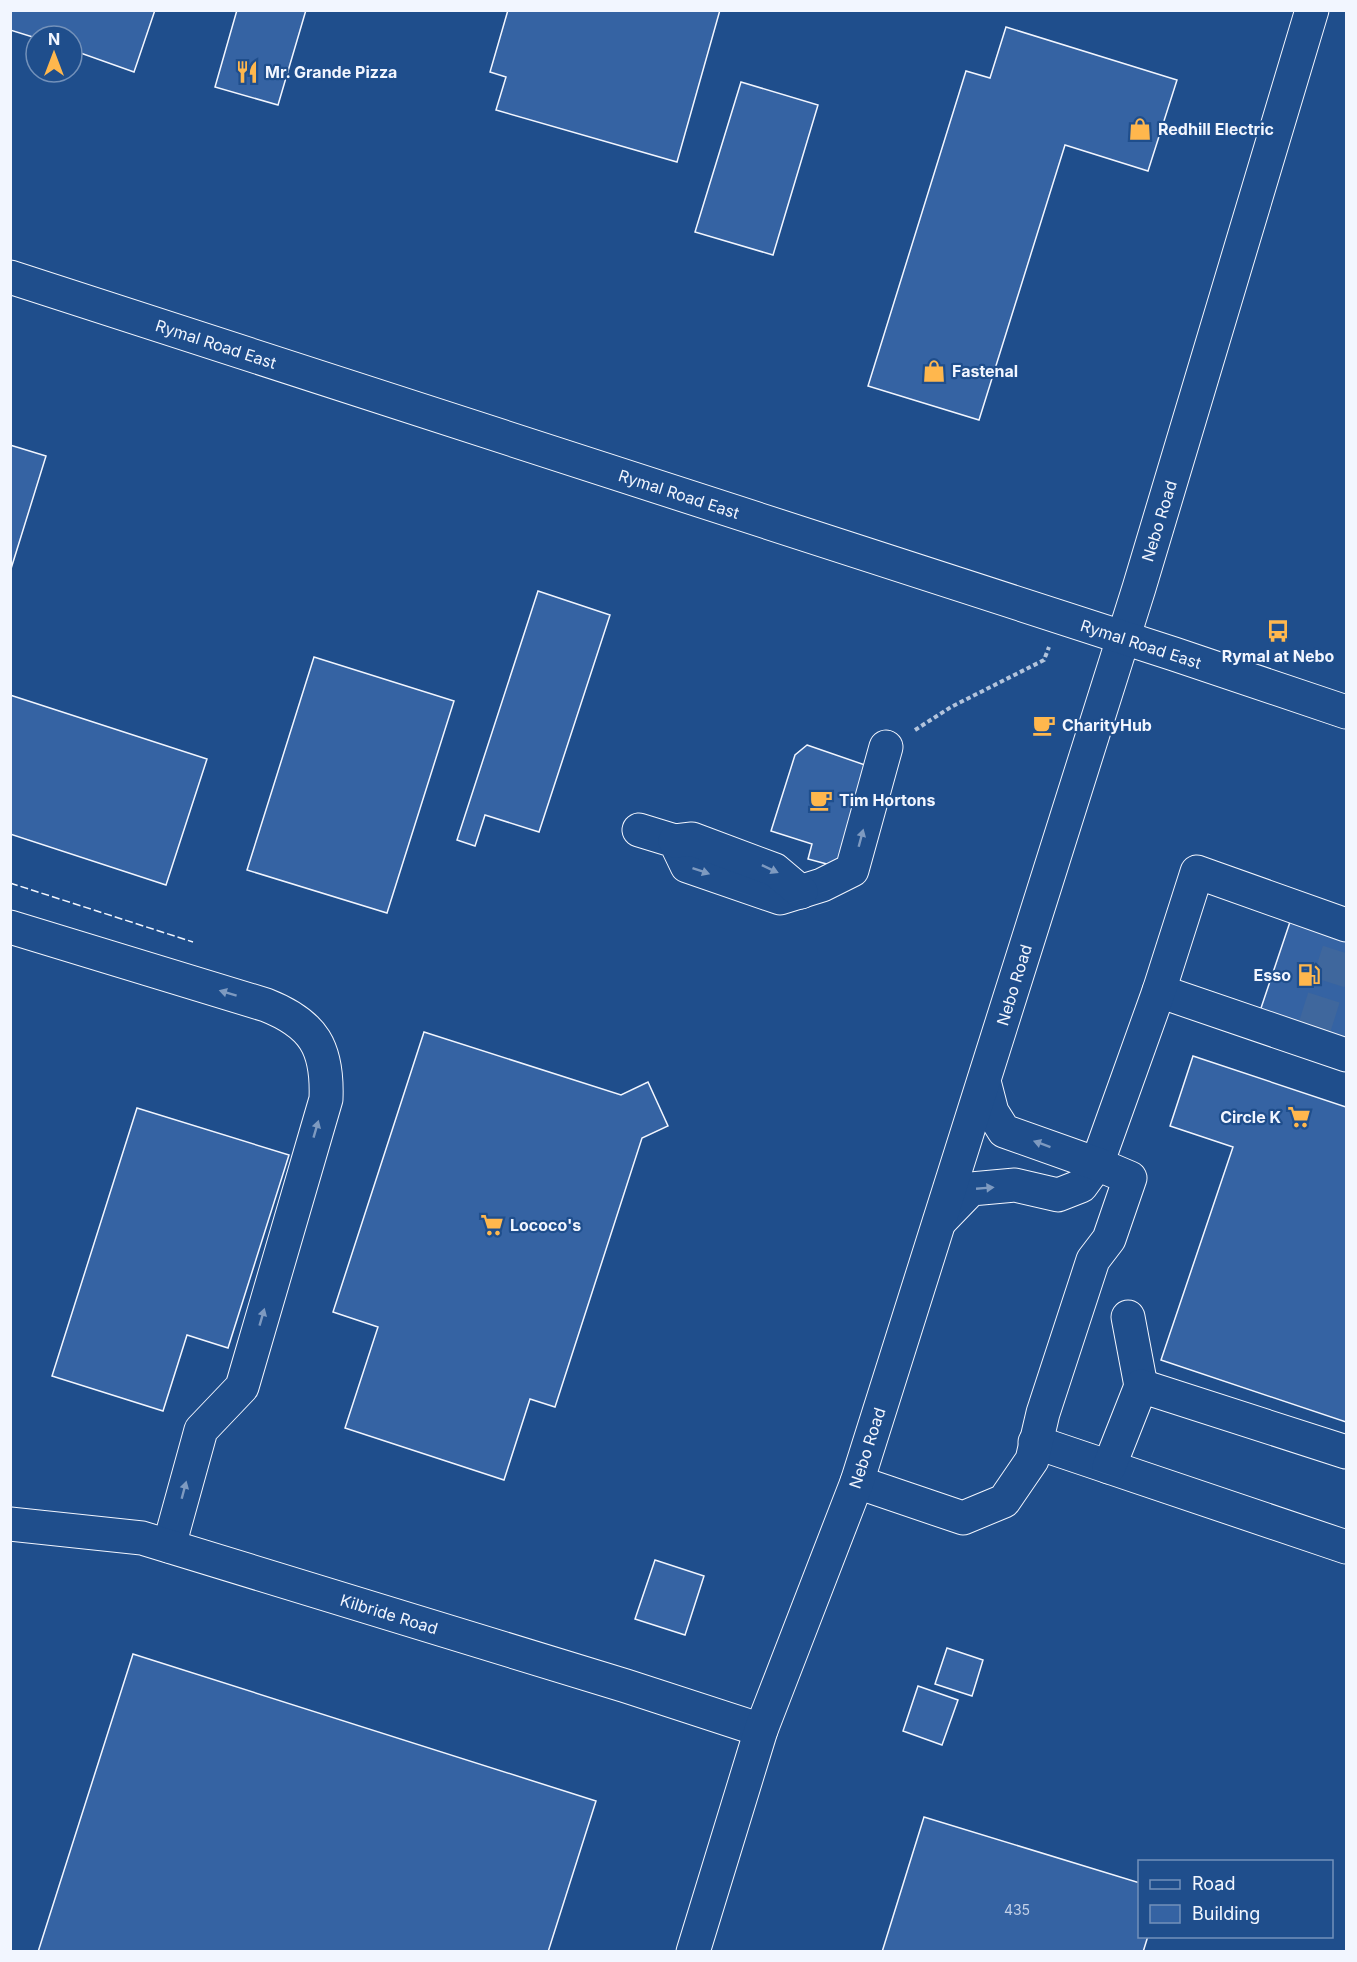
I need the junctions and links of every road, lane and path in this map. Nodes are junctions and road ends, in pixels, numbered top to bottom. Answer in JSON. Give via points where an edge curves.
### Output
{"nodes":[{"id":1,"x":1312,"y":10,"type":"edge"},
{"id":2,"x":10,"y":277,"type":"edge"},
{"id":3,"x":1060,"y":618,"type":"junction"},
{"id":4,"x":1122,"y":638,"type":"junction"},
{"id":5,"x":1347,"y":712,"type":"edge"},
{"id":6,"x":886,"y":747,"type":"joint"},
{"id":7,"x":639,"y":830,"type":"dead end"},
{"id":8,"x":10,"y":927,"type":"edge"},
{"id":9,"x":1345,"y":929,"type":"edge"},
{"id":10,"x":1159,"y":992,"type":"junction"},
{"id":11,"x":1347,"y":1055,"type":"edge"},
{"id":12,"x":984,"y":1082,"type":"junction"},
{"id":13,"x":1097,"y":1164,"type":"junction"},
{"id":14,"x":939,"y":1221,"type":"junction"},
{"id":15,"x":1128,"y":1317,"type":"dead end"},
{"id":16,"x":1141,"y":1386,"type":"junction"},
{"id":17,"x":1035,"y":1442,"type":"junction"},
{"id":18,"x":1347,"y":1452,"type":"edge"},
{"id":19,"x":1109,"y":1467,"type":"junction"},
{"id":20,"x":857,"y":1482,"type":"junction"},
{"id":21,"x":10,"y":1524,"type":"edge"},
{"id":22,"x":169,"y":1546,"type":"junction"},
{"id":23,"x":1347,"y":1547,"type":"edge"},
{"id":24,"x":761,"y":1730,"type":"junction"},
{"id":25,"x":693,"y":1952,"type":"edge"}],
"edges":[{"from":1,"to":4,"type":"street","name":"Nebo Road"},
{"from":2,"to":3,"type":"street","name":"Rymal Road East"},
{"from":3,"to":4,"type":"street","name":"Rymal Road East"},
{"from":3,"to":6,"type":"path","via":[[1044,660],[951,707]]},
{"from":4,"to":5,"type":"street","name":"Rymal Road East"},
{"from":4,"to":12,"type":"street","name":"Nebo Road"},
{"from":7,"to":6,"type":"street","one_way":true,"via":[[675,841],[687,866],[780,898],[822,885],[852,870]]},
{"from":22,"to":8,"type":"street","one_way":true,"via":[[201,1430],[242,1387],[326,1099],[327,1074],[321,1051],[308,1030],[289,1014]]},
{"from":9,"to":10,"type":"street","via":[[1197,872]]},
{"from":10,"to":11,"type":"street","via":[[1311,1036]]},
{"from":10,"to":13,"type":"street"},
{"from":13,"to":12,"type":"street","one_way":true,"via":[[1004,1131],[992,1112]]},
{"from":12,"to":14,"type":"street","name":"Nebo Road"},
{"from":14,"to":13,"type":"street","one_way":true,"via":[[971,1189],[1015,1185],[1058,1195],[1081,1186]]},
{"from":13,"to":17,"type":"street","via":[[1130,1178],[1109,1239],[1093,1260]]},
{"from":14,"to":20,"type":"street","name":"Nebo Road"},
{"from":15,"to":16,"type":"street"},
{"from":16,"to":18,"type":"street"},
{"from":16,"to":19,"type":"street"},
{"from":17,"to":19,"type":"street"},
{"from":17,"to":20,"type":"street","via":[[1032,1460],[1004,1501],[963,1518]]},
{"from":19,"to":23,"type":"street"},
{"from":20,"to":24,"type":"street","name":"Nebo Road"},
{"from":21,"to":22,"type":"street","name":"Kilbride Road","via":[[142,1538]]},
{"from":22,"to":24,"type":"street","name":"Kilbride Road"},
{"from":24,"to":25,"type":"street","name":"Nebo Road"}]}
